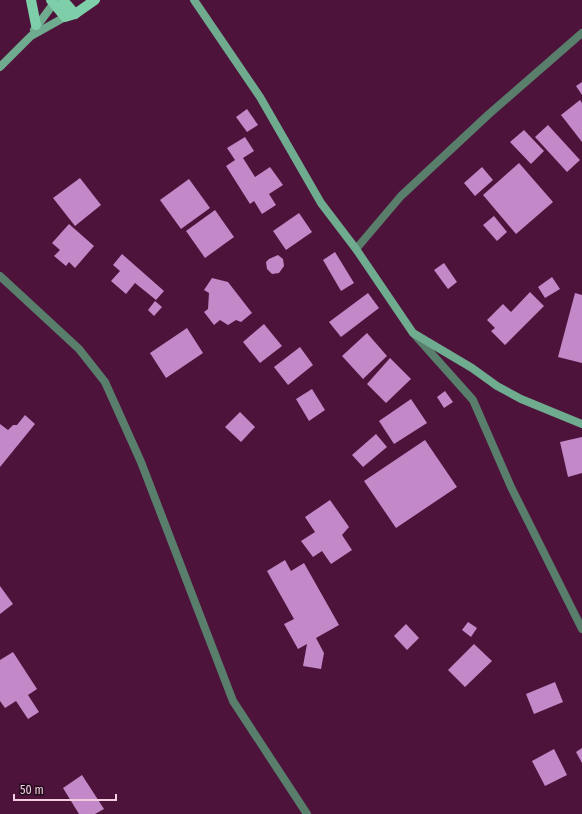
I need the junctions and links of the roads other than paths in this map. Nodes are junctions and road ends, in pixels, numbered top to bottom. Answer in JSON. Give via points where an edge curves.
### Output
{"nodes":[{"id":1,"x":31,"y":0,"type":"edge"},
{"id":2,"x":95,"y":0,"type":"edge"},
{"id":3,"x":194,"y":0,"type":"edge"},
{"id":4,"x":59,"y":1,"type":"edge"},
{"id":5,"x":75,"y":14,"type":"junction"},
{"id":6,"x":65,"y":17,"type":"junction"},
{"id":7,"x":36,"y":25,"type":"junction"},
{"id":8,"x":582,"y":33,"type":"edge"},
{"id":9,"x":32,"y":36,"type":"junction"},
{"id":10,"x":0,"y":67,"type":"edge"},
{"id":11,"x":356,"y":249,"type":"junction"},
{"id":12,"x":0,"y":276,"type":"edge"},
{"id":13,"x":413,"y":333,"type":"junction"},
{"id":14,"x":582,"y":424,"type":"edge"},
{"id":15,"x":582,"y":629,"type":"edge"},
{"id":16,"x":307,"y":814,"type":"edge"}],
"edges":[{"from":1,"to":7,"type":"main road"},
{"from":2,"to":5,"type":"main road"},
{"from":3,"to":11,"type":"street","via":[[260,97],[321,203]]},
{"from":4,"to":5,"type":"main road"},
{"from":4,"to":6,"type":"main road"},
{"from":4,"to":7,"type":"street"},
{"from":5,"to":6,"type":"main road"},
{"from":6,"to":9,"type":"street"},
{"from":7,"to":9,"type":"street"},
{"from":8,"to":11,"type":"street","via":[[489,114],[401,196]]},
{"from":9,"to":10,"type":"street"},
{"from":11,"to":13,"type":"street"},
{"from":12,"to":16,"type":"street","via":[[80,349],[105,382],[141,462],[233,701]]},
{"from":13,"to":14,"type":"street","via":[[521,399]]},
{"from":13,"to":15,"type":"street","via":[[473,400],[511,487]]}]}
